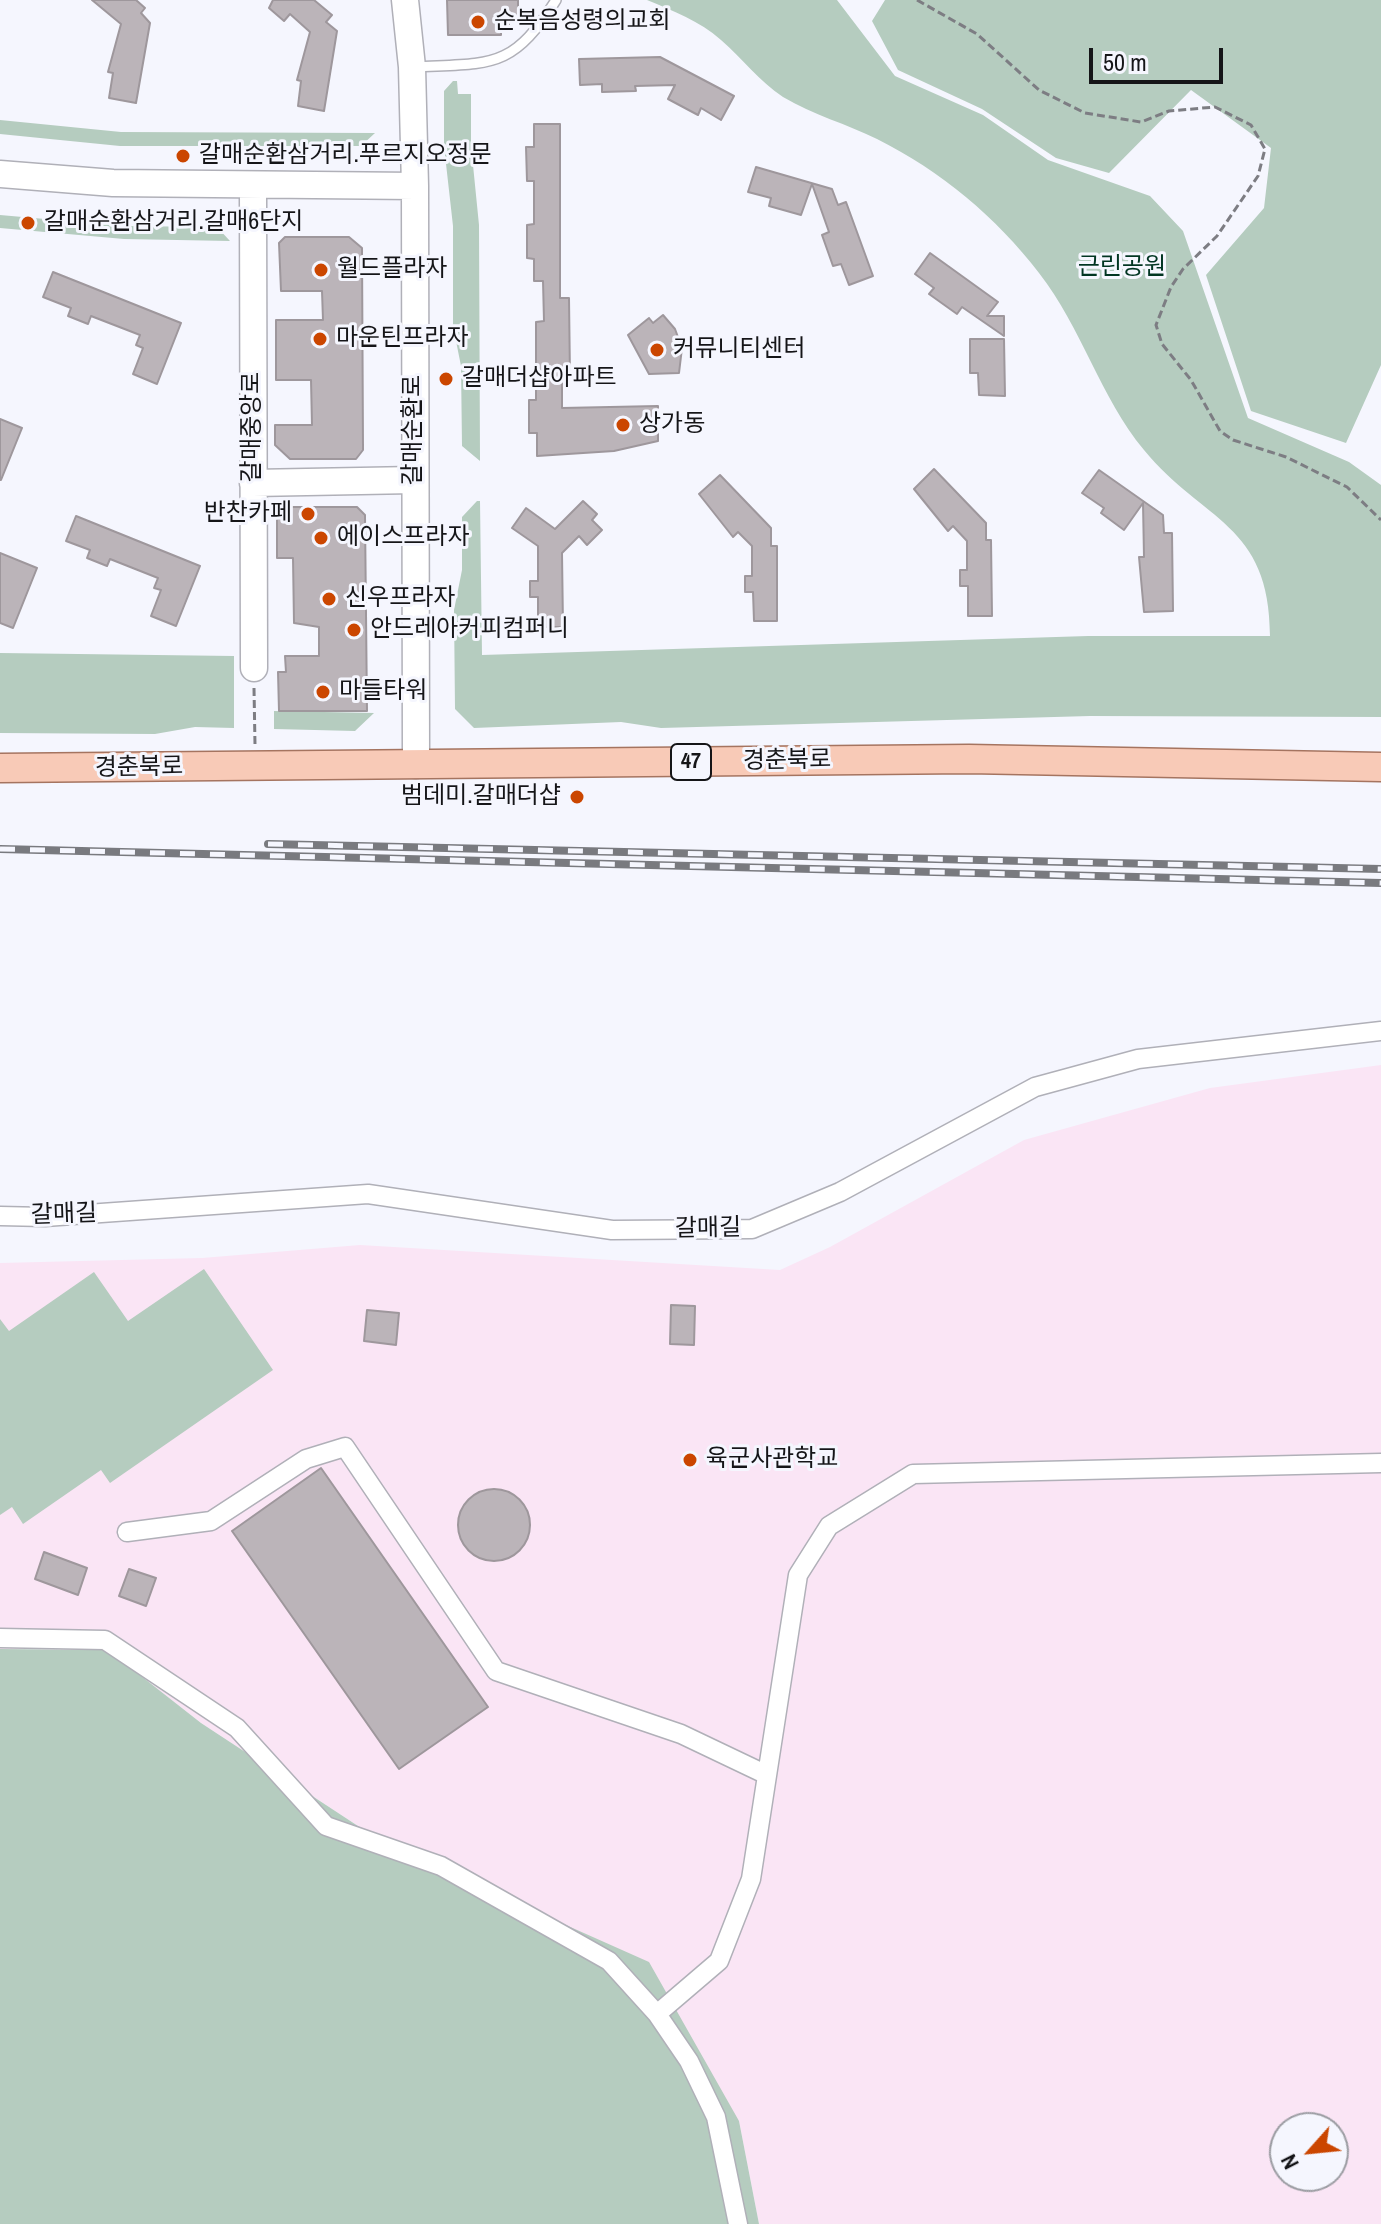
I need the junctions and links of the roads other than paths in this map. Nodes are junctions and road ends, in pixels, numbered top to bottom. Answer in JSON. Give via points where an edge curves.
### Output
{"nodes":[{"id":1,"x":405,"y":0,"type":"edge"},
{"id":2,"x":556,"y":0,"type":"edge"},
{"id":3,"x":412,"y":67,"type":"junction"},
{"id":4,"x":0,"y":174,"type":"edge"},
{"id":5,"x":253,"y":186,"type":"junction"},
{"id":6,"x":415,"y":186,"type":"junction"},
{"id":7,"x":414,"y":480,"type":"junction"},
{"id":8,"x":253,"y":483,"type":"junction"},
{"id":9,"x":254,"y":668,"type":"road end"},
{"id":10,"x":416,"y":765,"type":"junction"},
{"id":11,"x":1381,"y":767,"type":"edge"},
{"id":12,"x":0,"y":768,"type":"edge"},
{"id":13,"x":1381,"y":1031,"type":"edge"},
{"id":14,"x":0,"y":1216,"type":"edge"},
{"id":15,"x":1381,"y":1463,"type":"edge"},
{"id":16,"x":127,"y":1532,"type":"dead end"},
{"id":17,"x":0,"y":1638,"type":"edge"},
{"id":18,"x":767,"y":1775,"type":"junction"},
{"id":19,"x":657,"y":2014,"type":"junction"},
{"id":20,"x":738,"y":2224,"type":"edge"}],
"edges":[{"from":1,"to":3,"type":"street","name":"갈매순환로"},
{"from":2,"to":3,"type":"lane","via":[[529,39],[506,57]]},
{"from":3,"to":6,"type":"street","name":"갈매순환로"},
{"from":4,"to":5,"type":"street"},
{"from":5,"to":6,"type":"street"},
{"from":5,"to":8,"type":"street","name":"갈매중앙로"},
{"from":6,"to":7,"type":"street","name":"갈매순환로"},
{"from":7,"to":8,"type":"street"},
{"from":7,"to":10,"type":"street","name":"갈매순환로"},
{"from":8,"to":9,"type":"street","name":"갈매중앙로"},
{"from":10,"to":11,"type":"main road","name":"경춘북로","number":"47","via":[[969,759]]},
{"from":10,"to":12,"type":"main road","name":"경춘북로","number":"47"},
{"from":13,"to":14,"type":"street","name":"갈매길","via":[[1138,1059],[1035,1087],[840,1192],[752,1229],[612,1230],[368,1194]]},
{"from":15,"to":18,"type":"street","via":[[913,1474],[829,1526],[798,1575]]},
{"from":16,"to":18,"type":"street","via":[[211,1521],[306,1459],[345,1447],[496,1671],[681,1734]]},
{"from":17,"to":19,"type":"street","via":[[105,1640],[237,1728],[326,1826],[441,1866],[583,1946],[609,1961]]},
{"from":18,"to":19,"type":"street","via":[[751,1879],[719,1961]]},
{"from":19,"to":20,"type":"street","via":[[689,2061],[716,2117]]}]}
